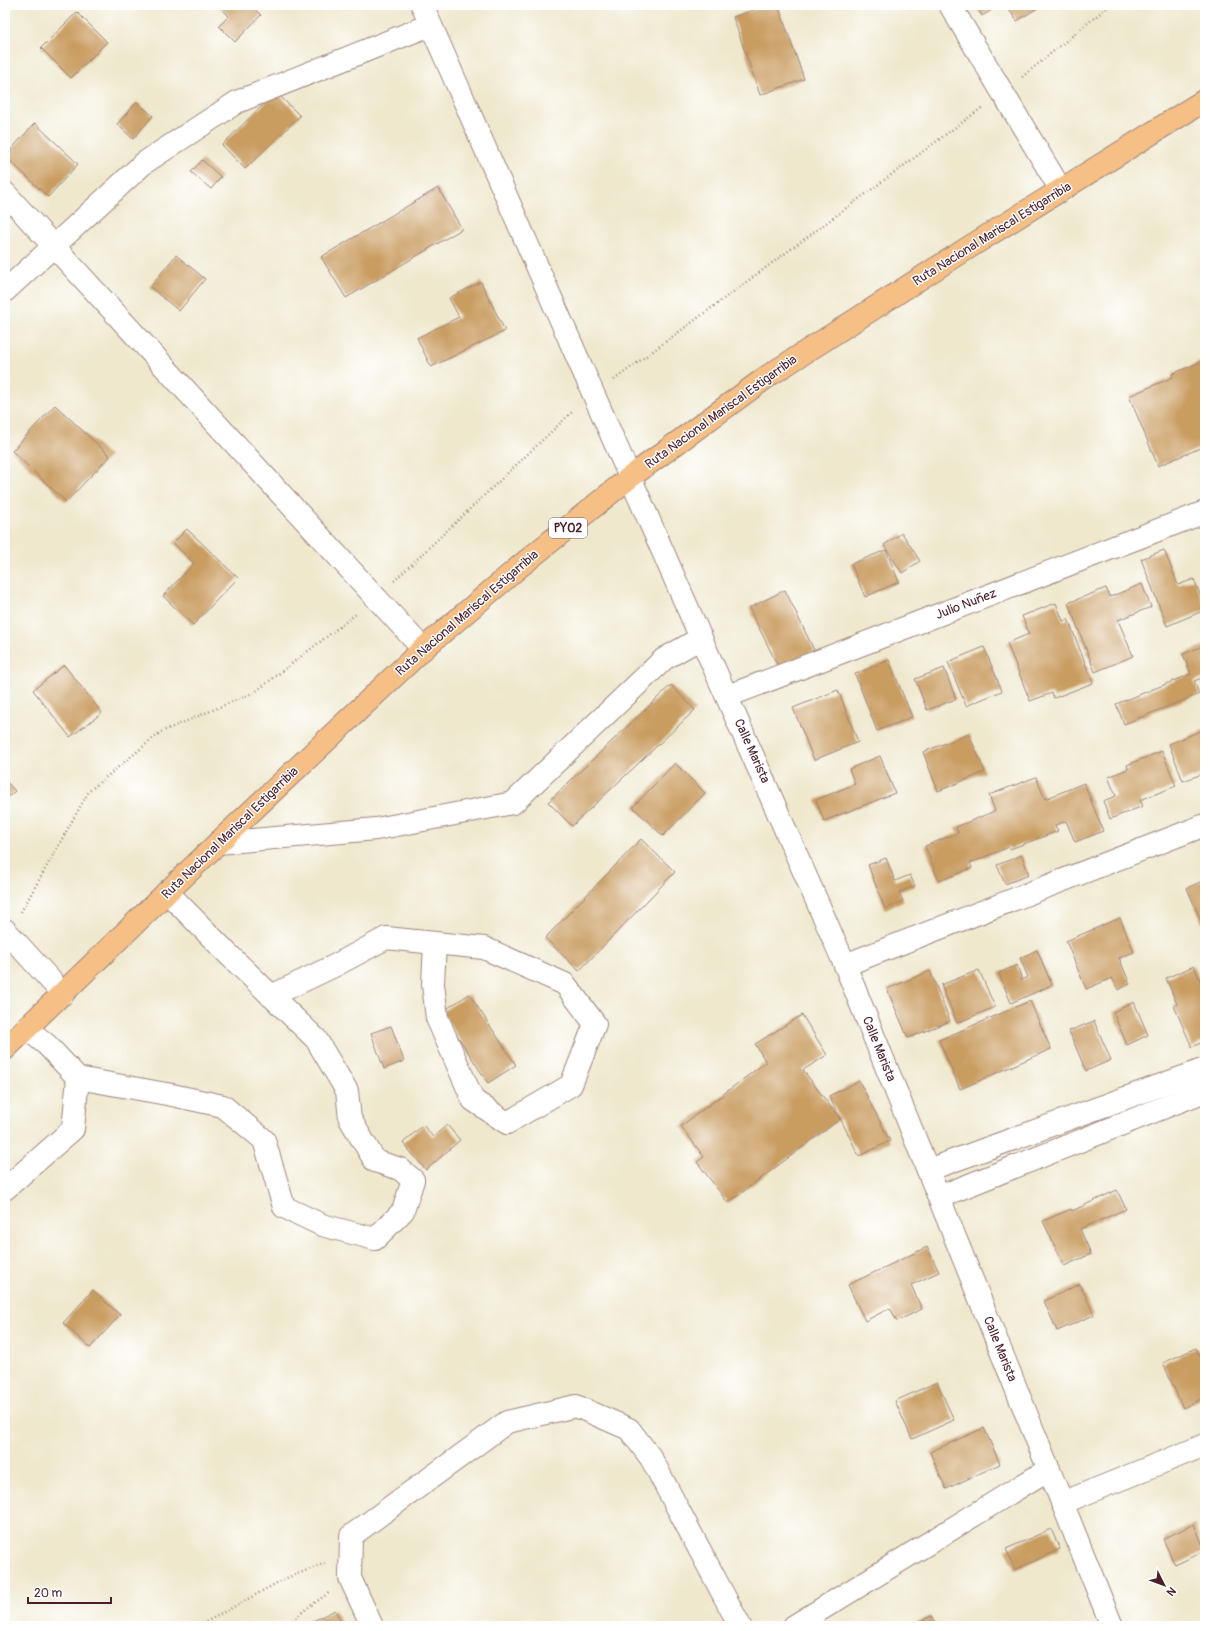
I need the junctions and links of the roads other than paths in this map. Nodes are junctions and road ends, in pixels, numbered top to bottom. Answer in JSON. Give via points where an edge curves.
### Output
{"nodes":[{"id":1,"x":422,"y":5,"type":"edge"},
{"id":2,"x":950,"y":5,"type":"edge"},
{"id":3,"x":430,"y":25,"type":"junction"},
{"id":4,"x":1205,"y":100,"type":"edge"},
{"id":5,"x":1061,"y":190,"type":"junction"},
{"id":6,"x":5,"y":193,"type":"edge"},
{"id":7,"x":54,"y":246,"type":"junction"},
{"id":8,"x":5,"y":291,"type":"edge"},
{"id":9,"x":629,"y":478,"type":"junction"},
{"id":10,"x":1205,"y":512,"type":"edge"},
{"id":11,"x":701,"y":638,"type":"junction"},
{"id":12,"x":423,"y":649,"type":"junction"},
{"id":13,"x":728,"y":696,"type":"junction"},
{"id":14,"x":1205,"y":825,"type":"edge"},
{"id":15,"x":218,"y":843,"type":"junction"},
{"id":16,"x":167,"y":892,"type":"junction"},
{"id":17,"x":7,"y":932,"type":"edge"},
{"id":18,"x":435,"y":943,"type":"junction"},
{"id":19,"x":845,"y":965,"type":"junction"},
{"id":20,"x":63,"y":994,"type":"junction"},
{"id":21,"x":271,"y":996,"type":"junction"},
{"id":22,"x":26,"y":1028,"type":"junction"},
{"id":23,"x":5,"y":1049,"type":"edge"},
{"id":24,"x":1205,"y":1069,"type":"edge"},
{"id":25,"x":78,"y":1078,"type":"junction"},
{"id":26,"x":1205,"y":1091,"type":"edge"},
{"id":27,"x":928,"y":1170,"type":"junction"},
{"id":28,"x":5,"y":1189,"type":"edge"},
{"id":29,"x":938,"y":1197,"type":"junction"},
{"id":30,"x":1205,"y":1445,"type":"edge"},
{"id":31,"x":1049,"y":1470,"type":"junction"},
{"id":32,"x":1062,"y":1503,"type":"junction"},
{"id":33,"x":372,"y":1626,"type":"edge"},
{"id":34,"x":740,"y":1626,"type":"edge"},
{"id":35,"x":794,"y":1626,"type":"edge"},
{"id":36,"x":1112,"y":1626,"type":"edge"}],
"edges":[{"from":1,"to":3,"type":"street","name":"Calle Marista"},
{"from":2,"to":5,"type":"street"},
{"from":3,"to":7,"type":"street","via":[[237,102],[144,163]]},
{"from":3,"to":9,"type":"street","name":"Calle Marista"},
{"from":4,"to":5,"type":"main road","name":"Ruta Nacional Mariscal Estigarribia","number":"PY02"},
{"from":5,"to":9,"type":"main road","name":"Ruta Nacional Mariscal Estigarribia","number":"PY02","via":[[768,376]]},
{"from":6,"to":7,"type":"street"},
{"from":7,"to":8,"type":"street"},
{"from":7,"to":12,"type":"street"},
{"from":9,"to":11,"type":"street","name":"Calle Marista"},
{"from":9,"to":12,"type":"main road","name":"Ruta Nacional Mariscal Estigarribia","number":"PY02"},
{"from":10,"to":13,"type":"street","name":"Julio Nuñez"},
{"from":11,"to":13,"type":"street","name":"Calle Marista"},
{"from":11,"to":15,"type":"street","via":[[664,659],[513,803],[376,829]]},
{"from":12,"to":15,"type":"main road","name":"Ruta Nacional Mariscal Estigarribia","number":"PY02"},
{"from":13,"to":19,"type":"street","name":"Calle Marista"},
{"from":14,"to":19,"type":"street"},
{"from":15,"to":16,"type":"main road","name":"Ruta Nacional Mariscal Estigarribia","number":"PY02"},
{"from":16,"to":20,"type":"main road","name":"Ruta Nacional Mariscal Estigarribia","number":"PY02"},
{"from":16,"to":21,"type":"street"},
{"from":17,"to":20,"type":"street"},
{"from":18,"to":18,"type":"street","via":[[484,948],[565,984],[595,1024],[571,1085],[507,1123],[473,1100],[437,1018],[433,984]]},
{"from":18,"to":21,"type":"street","via":[[386,938]]},
{"from":19,"to":27,"type":"street","name":"Calle Marista"},
{"from":20,"to":22,"type":"main road","name":"Ruta Nacional Mariscal Estigarribia","number":"PY02"},
{"from":21,"to":25,"type":"street","via":[[316,1039],[347,1091],[350,1119],[375,1161],[400,1169],[413,1180],[403,1211],[376,1239],[322,1225],[284,1207],[264,1140],[223,1106]]},
{"from":22,"to":23,"type":"main road","name":"Ruta Nacional Mariscal Estigarribia","number":"PY02"},
{"from":22,"to":25,"type":"street","via":[[47,1045]]},
{"from":24,"to":27,"type":"street"},
{"from":25,"to":28,"type":"street","via":[[73,1129]]},
{"from":26,"to":29,"type":"street"},
{"from":27,"to":29,"type":"street","name":"Calle Marista"},
{"from":29,"to":31,"type":"street","name":"Calle Marista"},
{"from":30,"to":32,"type":"street"},
{"from":31,"to":32,"type":"street","name":"Calle Marista"},
{"from":31,"to":35,"type":"street"},
{"from":32,"to":36,"type":"street","name":"Calle Marista"},
{"from":33,"to":34,"type":"street","via":[[350,1578],[351,1536],[507,1422],[576,1406],[629,1429],[651,1458]]}]}
